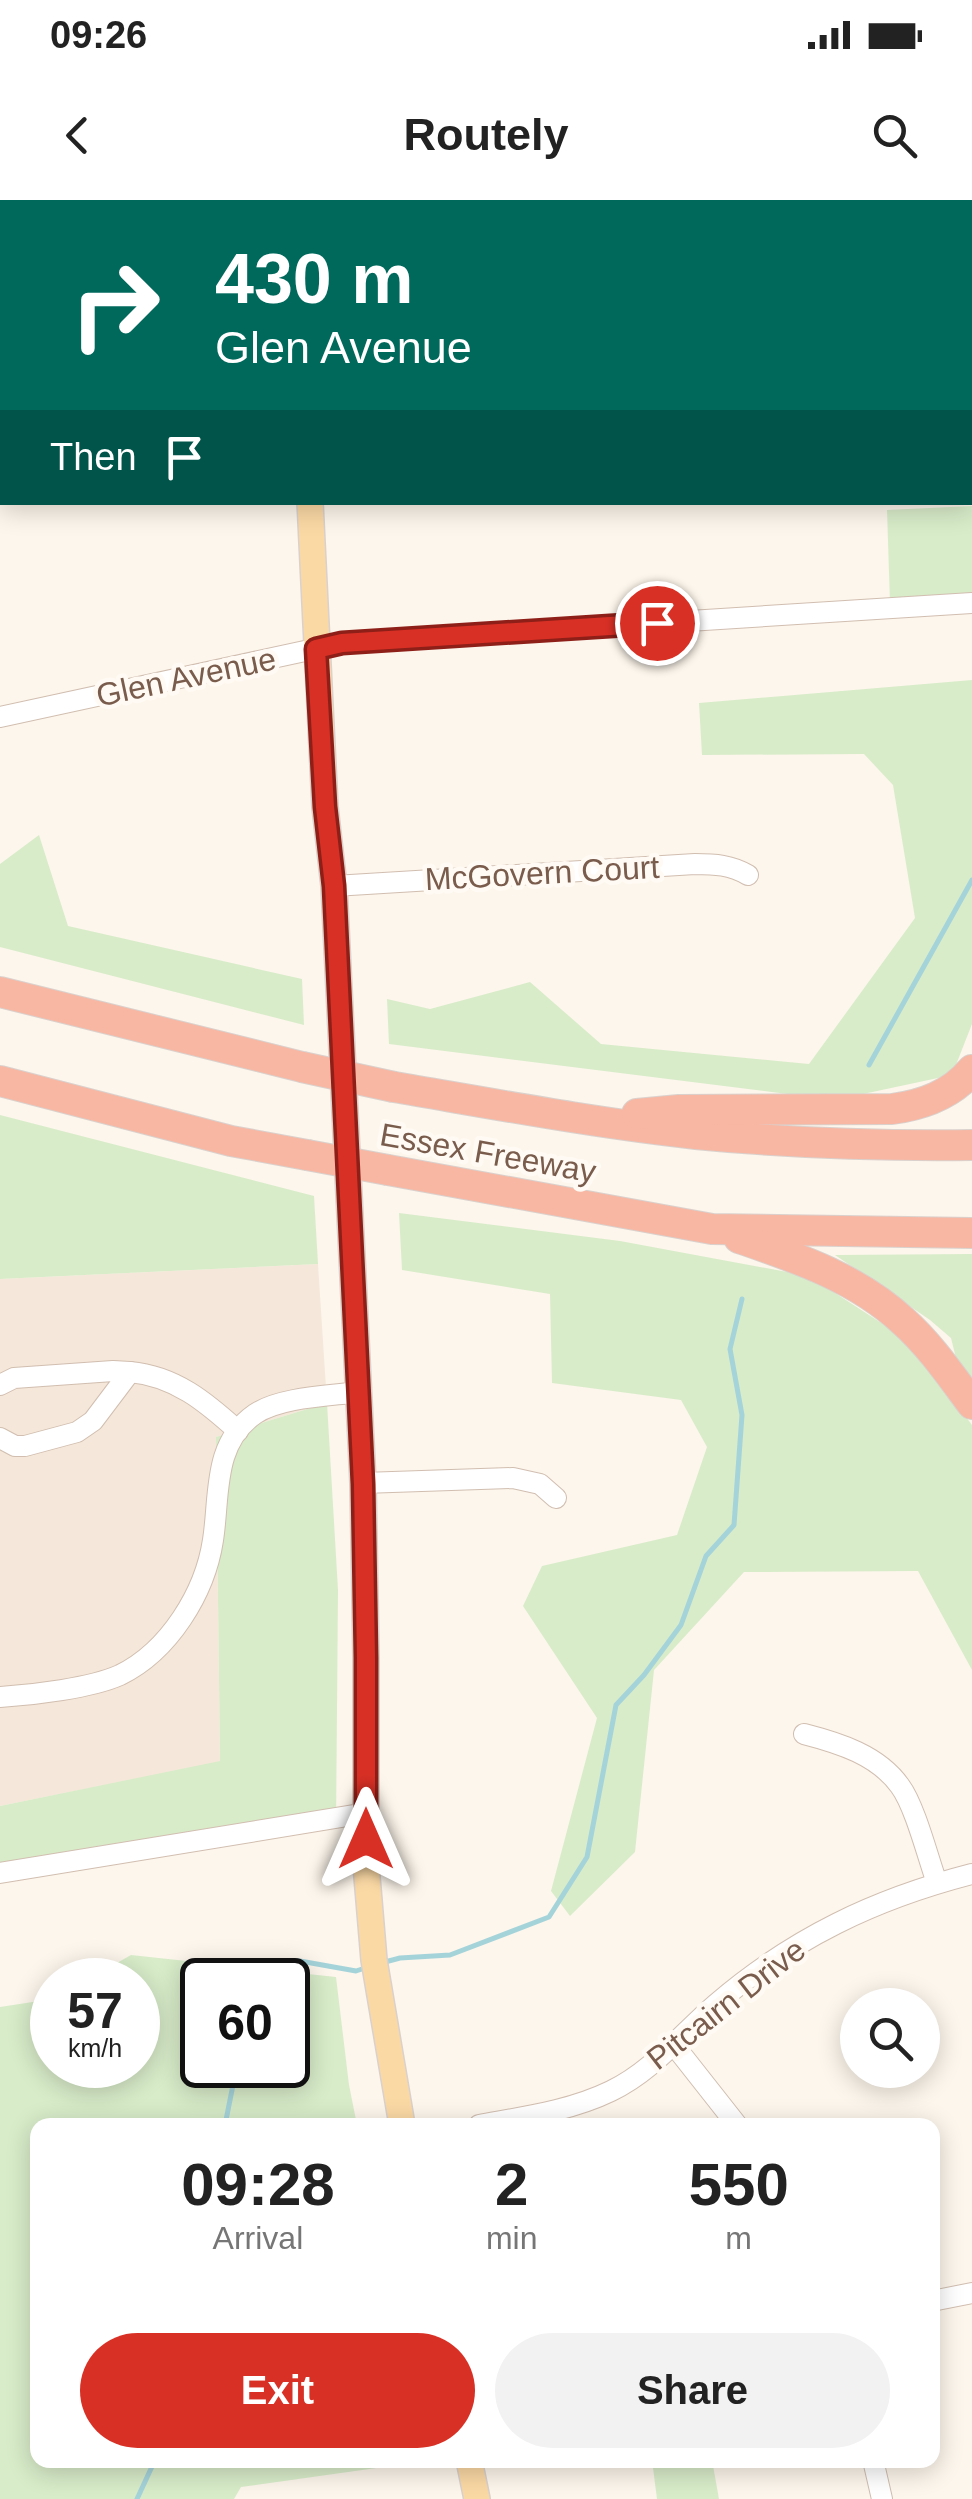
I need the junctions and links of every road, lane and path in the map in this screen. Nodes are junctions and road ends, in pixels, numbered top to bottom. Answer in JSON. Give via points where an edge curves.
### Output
{"nodes":[{"id":1,"x":310,"y":505,"type":"edge"},
{"id":2,"x":972,"y":603,"type":"edge"},
{"id":3,"x":316,"y":649,"type":"junction"},
{"id":4,"x":0,"y":717,"type":"edge"},
{"id":5,"x":748,"y":875,"type":"dead end"},
{"id":6,"x":334,"y":886,"type":"junction"},
{"id":7,"x":0,"y":992,"type":"edge"},
{"id":8,"x":972,"y":1070,"type":"edge"},
{"id":9,"x":0,"y":1081,"type":"edge"},
{"id":10,"x":588,"y":1120,"type":"junction"},
{"id":11,"x":972,"y":1145,"type":"edge"},
{"id":12,"x":712,"y":1229,"type":"junction"},
{"id":13,"x":972,"y":1233,"type":"edge"},
{"id":14,"x":130,"y":1372,"type":"junction"},
{"id":15,"x":0,"y":1384,"type":"edge"},
{"id":16,"x":359,"y":1392,"type":"junction"},
{"id":17,"x":972,"y":1404,"type":"edge"},
{"id":18,"x":238,"y":1431,"type":"junction"},
{"id":19,"x":0,"y":1438,"type":"edge"},
{"id":20,"x":363,"y":1484,"type":"junction"},
{"id":21,"x":556,"y":1498,"type":"dead end"},
{"id":22,"x":0,"y":1696,"type":"edge"},
{"id":23,"x":804,"y":1734,"type":"dead end"},
{"id":24,"x":366,"y":1813,"type":"junction"},
{"id":25,"x":0,"y":1873,"type":"edge"},
{"id":26,"x":972,"y":1874,"type":"edge"},
{"id":27,"x":936,"y":1884,"type":"junction"},
{"id":28,"x":674,"y":2046,"type":"junction"},
{"id":29,"x":401,"y":2118,"type":"edge"},
{"id":30,"x":514,"y":2118,"type":"edge"},
{"id":31,"x":731,"y":2118,"type":"edge"},
{"id":32,"x":972,"y":2293,"type":"edge"},
{"id":33,"x":940,"y":2299,"type":"edge"},
{"id":34,"x":471,"y":2468,"type":"edge"},
{"id":35,"x":875,"y":2468,"type":"edge"},
{"id":36,"x":477,"y":2499,"type":"edge"},
{"id":37,"x":882,"y":2499,"type":"edge"}],
"edges":[{"from":1,"to":3,"type":"main road"},
{"from":2,"to":3,"type":"street","name":"Glen Avenue"},
{"from":3,"to":4,"type":"street","name":"Glen Avenue"},
{"from":3,"to":6,"type":"main road"},
{"from":5,"to":6,"type":"street","name":"McGovern Court","via":[[695,864]]},
{"from":6,"to":16,"type":"main road"},
{"from":7,"to":10,"type":"highway","name":"Essex Freeway","bridge":true,"via":[[302,1067]]},
{"from":8,"to":10,"type":"highway","via":[[916,1106],[679,1110]]},
{"from":9,"to":12,"type":"highway","name":"Essex Freeway","bridge":true,"via":[[232,1141]]},
{"from":10,"to":11,"type":"highway","name":"Essex Freeway","via":[[803,1141]]},
{"from":12,"to":13,"type":"highway","name":"Essex Freeway"},
{"from":12,"to":17,"type":"highway","via":[[860,1288],[904,1321]]},
{"from":14,"to":15,"type":"street"},
{"from":14,"to":18,"type":"street","via":[[172,1382]]},
{"from":14,"to":19,"type":"street","via":[[77,1432],[26,1446]]},
{"from":16,"to":18,"type":"street","via":[[274,1405]]},
{"from":16,"to":20,"type":"main road"},
{"from":18,"to":22,"type":"street","via":[[219,1470],[210,1558],[195,1597],[150,1656],[119,1676]]},
{"from":20,"to":21,"type":"street","via":[[513,1478],[540,1484]]},
{"from":20,"to":24,"type":"main road"},
{"from":23,"to":27,"type":"street","via":[[859,1753],[900,1786]]},
{"from":24,"to":25,"type":"street"},
{"from":24,"to":29,"type":"main road","via":[[376,1969]]},
{"from":26,"to":27,"type":"street","name":"Pitcairn Drive"},
{"from":27,"to":28,"type":"street","name":"Pitcairn Drive","via":[[809,1936],[714,2006]]},
{"from":28,"to":30,"type":"street","name":"Pitcairn Drive","via":[[613,2090]]},
{"from":28,"to":31,"type":"street"},
{"from":32,"to":33,"type":"street"},
{"from":34,"to":36,"type":"main road"},
{"from":35,"to":37,"type":"street"}]}
